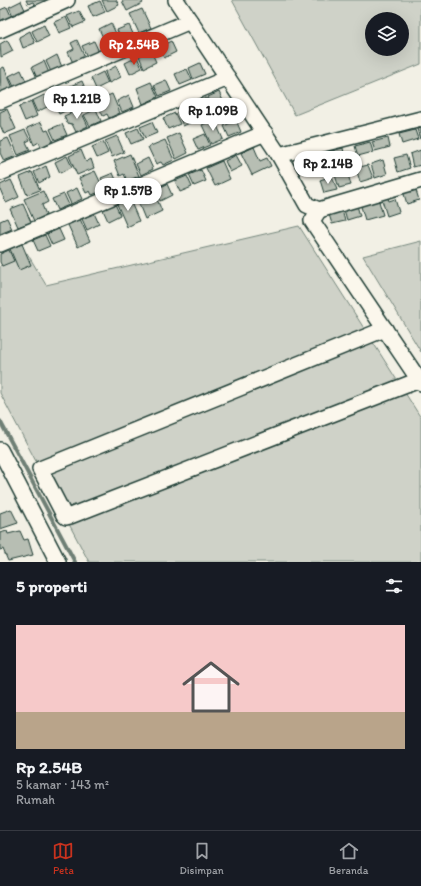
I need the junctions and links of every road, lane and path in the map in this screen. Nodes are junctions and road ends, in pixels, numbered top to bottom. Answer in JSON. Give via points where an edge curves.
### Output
{"nodes":[{"id":1,"x":67,"y":0,"type":"edge"},
{"id":2,"x":176,"y":0,"type":"edge"},
{"id":3,"x":190,"y":21,"type":"junction"},
{"id":4,"x":0,"y":30,"type":"edge"},
{"id":5,"x":228,"y":78,"type":"junction"},
{"id":6,"x":0,"y":101,"type":"edge"},
{"id":7,"x":421,"y":119,"type":"edge"},
{"id":8,"x":265,"y":133,"type":"junction"},
{"id":9,"x":279,"y":155,"type":"junction"},
{"id":10,"x":0,"y":173,"type":"edge"},
{"id":11,"x":421,"y":180,"type":"edge"},
{"id":12,"x":319,"y":210,"type":"junction"},
{"id":13,"x":0,"y":244,"type":"edge"},
{"id":14,"x":385,"y":329,"type":"junction"},
{"id":15,"x":420,"y":381,"type":"edge"},
{"id":16,"x":0,"y":450,"type":"edge"},
{"id":17,"x":40,"y":469,"type":"junction"},
{"id":18,"x":15,"y":479,"type":"junction"},
{"id":19,"x":58,"y":562,"type":"edge"}],
"edges":[{"from":1,"to":4,"type":"street"},
{"from":2,"to":3,"type":"street"},
{"from":3,"to":5,"type":"street"},
{"from":3,"to":6,"type":"street"},
{"from":5,"to":8,"type":"street"},
{"from":5,"to":10,"type":"street"},
{"from":7,"to":9,"type":"street"},
{"from":8,"to":9,"type":"street"},
{"from":8,"to":13,"type":"street"},
{"from":9,"to":12,"type":"street","via":[[307,205]]},
{"from":11,"to":12,"type":"street"},
{"from":12,"to":14,"type":"street","via":[[312,221]]},
{"from":14,"to":15,"type":"street"},
{"from":14,"to":17,"type":"street"},
{"from":15,"to":17,"type":"street","via":[[66,517]]},
{"from":16,"to":18,"type":"street"},
{"from":17,"to":18,"type":"street"},
{"from":18,"to":19,"type":"street"}]}
